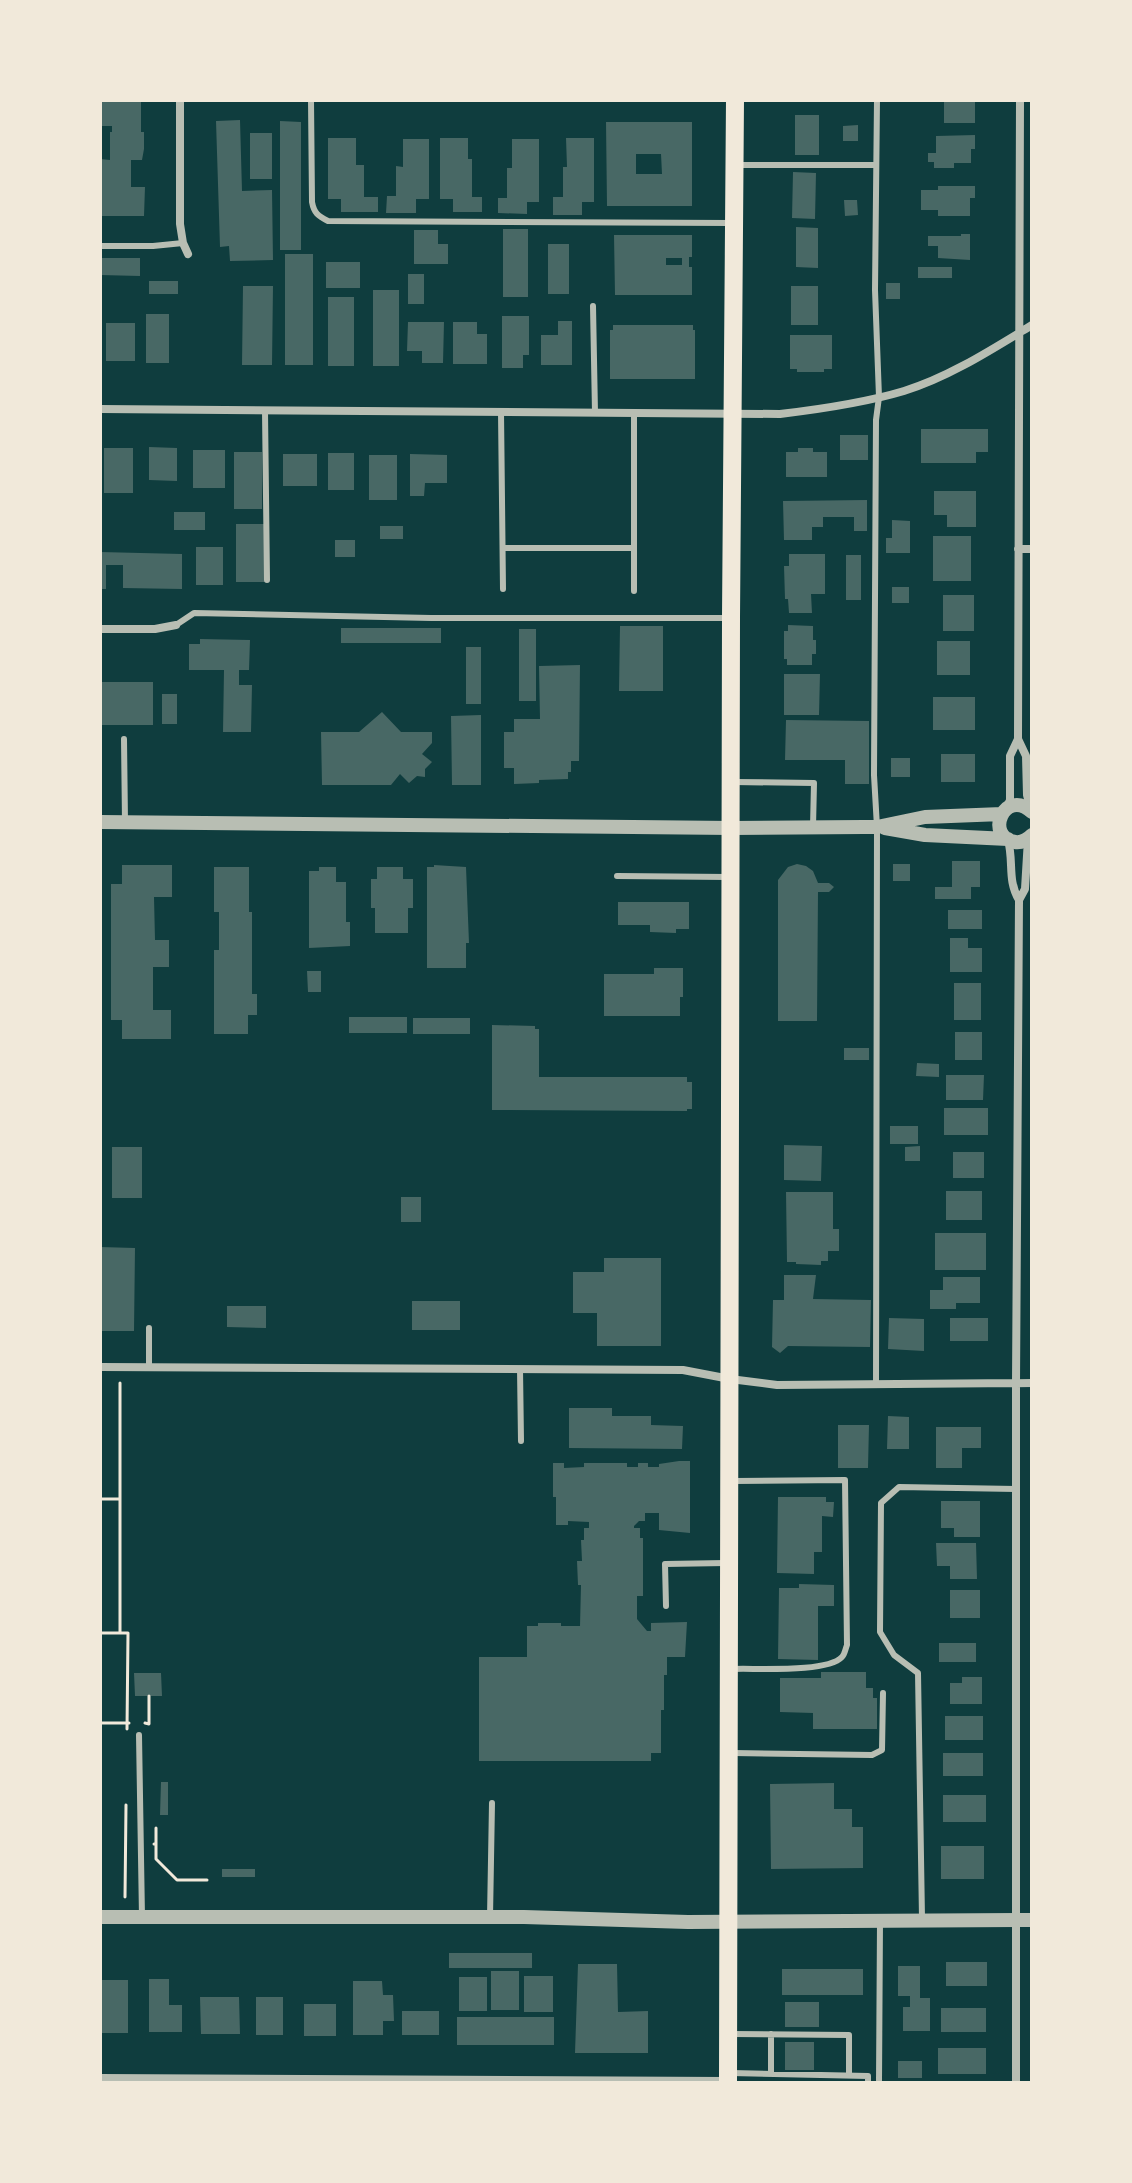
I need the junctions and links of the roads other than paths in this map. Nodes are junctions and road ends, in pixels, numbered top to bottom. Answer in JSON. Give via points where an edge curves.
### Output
{"nodes":[{"id":1,"x":180,"y":100,"type":"edge"},
{"id":2,"x":311,"y":100,"type":"edge"},
{"id":3,"x":735,"y":100,"type":"edge"},
{"id":4,"x":877,"y":100,"type":"edge"},
{"id":5,"x":1020,"y":100,"type":"edge"},
{"id":6,"x":735,"y":165,"type":"junction"},
{"id":7,"x":876,"y":165,"type":"junction"},
{"id":8,"x":734,"y":223,"type":"junction"},
{"id":9,"x":183,"y":243,"type":"junction"},
{"id":10,"x":100,"y":246,"type":"edge"},
{"id":11,"x":188,"y":254,"type":"dead end"},
{"id":12,"x":593,"y":306,"type":"dead end"},
{"id":13,"x":1032,"y":325,"type":"edge"},
{"id":14,"x":1020,"y":333,"type":"junction"},
{"id":15,"x":879,"y":397,"type":"junction"},
{"id":16,"x":100,"y":409,"type":"edge"},
{"id":17,"x":265,"y":411,"type":"junction"},
{"id":18,"x":501,"y":412,"type":"junction"},
{"id":19,"x":595,"y":413,"type":"junction"},
{"id":20,"x":634,"y":413,"type":"junction"},
{"id":21,"x":732,"y":415,"type":"junction"},
{"id":22,"x":503,"y":548,"type":"junction"},
{"id":23,"x":634,"y":548,"type":"junction"},
{"id":24,"x":1018,"y":549,"type":"junction"},
{"id":25,"x":1032,"y":549,"type":"edge"},
{"id":26,"x":267,"y":580,"type":"dead end"},
{"id":27,"x":503,"y":589,"type":"dead end"},
{"id":28,"x":634,"y":591,"type":"dead end"},
{"id":29,"x":731,"y":618,"type":"junction"},
{"id":30,"x":176,"y":625,"type":"joint"},
{"id":31,"x":100,"y":629,"type":"edge"},
{"id":32,"x":124,"y":739,"type":"dead end"},
{"id":33,"x":1018,"y":739,"type":"junction"},
{"id":34,"x":732,"y":782,"type":"junction"},
{"id":35,"x":1032,"y":811,"type":"edge"},
{"id":36,"x":1003,"y":812,"type":"junction"},
{"id":37,"x":100,"y":822,"type":"edge"},
{"id":38,"x":125,"y":822,"type":"junction"},
{"id":39,"x":813,"y":827,"type":"junction"},
{"id":40,"x":877,"y":827,"type":"junction"},
{"id":41,"x":732,"y":828,"type":"junction"},
{"id":42,"x":1030,"y":838,"type":"edge"},
{"id":43,"x":1008,"y":839,"type":"junction"},
{"id":44,"x":617,"y":876,"type":"dead end"},
{"id":45,"x":732,"y":877,"type":"junction"},
{"id":46,"x":1019,"y":900,"type":"junction"},
{"id":47,"x":149,"y":1328,"type":"dead end"},
{"id":48,"x":100,"y":1367,"type":"edge"},
{"id":49,"x":149,"y":1368,"type":"junction"},
{"id":50,"x":520,"y":1369,"type":"junction"},
{"id":51,"x":730,"y":1379,"type":"junction"},
{"id":52,"x":876,"y":1383,"type":"junction"},
{"id":53,"x":1016,"y":1383,"type":"junction"},
{"id":54,"x":1032,"y":1383,"type":"edge"},
{"id":55,"x":521,"y":1441,"type":"dead end"},
{"id":56,"x":730,"y":1481,"type":"junction"},
{"id":57,"x":1016,"y":1489,"type":"junction"},
{"id":58,"x":730,"y":1562,"type":"junction"},
{"id":59,"x":666,"y":1606,"type":"dead end"},
{"id":60,"x":729,"y":1669,"type":"junction"},
{"id":61,"x":883,"y":1693,"type":"dead end"},
{"id":62,"x":139,"y":1735,"type":"dead end"},
{"id":63,"x":729,"y":1753,"type":"junction"},
{"id":64,"x":492,"y":1803,"type":"dead end"},
{"id":65,"x":100,"y":1917,"type":"edge"},
{"id":66,"x":142,"y":1917,"type":"junction"},
{"id":67,"x":490,"y":1917,"type":"junction"},
{"id":68,"x":1024,"y":1920,"type":"edge"},
{"id":69,"x":729,"y":1921,"type":"junction"},
{"id":70,"x":922,"y":1921,"type":"junction"},
{"id":71,"x":880,"y":1922,"type":"junction"},
{"id":72,"x":728,"y":2034,"type":"junction"},
{"id":73,"x":771,"y":2034,"type":"junction"},
{"id":74,"x":771,"y":2074,"type":"junction"},
{"id":75,"x":849,"y":2075,"type":"junction"},
{"id":76,"x":100,"y":2078,"type":"edge"},
{"id":77,"x":728,"y":2079,"type":"edge"},
{"id":78,"x":868,"y":2079,"type":"edge"},
{"id":79,"x":563,"y":2082,"type":"edge"},
{"id":80,"x":670,"y":2082,"type":"edge"},
{"id":81,"x":879,"y":2083,"type":"edge"},
{"id":82,"x":1016,"y":2083,"type":"edge"}],
"edges":[{"from":1,"to":9,"type":"street"},
{"from":2,"to":8,"type":"lane","via":[[313,211],[328,221]]},
{"from":3,"to":6,"type":"main road"},
{"from":4,"to":7,"type":"lane"},
{"from":5,"to":14,"type":"street"},
{"from":6,"to":7,"type":"lane"},
{"from":6,"to":8,"type":"main road"},
{"from":7,"to":15,"type":"lane"},
{"from":8,"to":21,"type":"main road"},
{"from":9,"to":10,"type":"lane"},
{"from":9,"to":11,"type":"street"},
{"from":12,"to":19,"type":"lane"},
{"from":13,"to":14,"type":"street"},
{"from":14,"to":15,"type":"street","via":[[930,381]]},
{"from":14,"to":24,"type":"street"},
{"from":15,"to":21,"type":"street","via":[[802,412]]},
{"from":15,"to":40,"type":"lane"},
{"from":16,"to":17,"type":"street"},
{"from":17,"to":18,"type":"street"},
{"from":17,"to":26,"type":"lane"},
{"from":18,"to":19,"type":"street"},
{"from":18,"to":22,"type":"lane"},
{"from":19,"to":20,"type":"street"},
{"from":20,"to":21,"type":"street"},
{"from":20,"to":23,"type":"lane"},
{"from":21,"to":29,"type":"main road"},
{"from":22,"to":23,"type":"lane"},
{"from":22,"to":27,"type":"lane"},
{"from":23,"to":28,"type":"lane"},
{"from":24,"to":25,"type":"street"},
{"from":24,"to":33,"type":"street"},
{"from":29,"to":30,"type":"lane","via":[[194,613]]},
{"from":29,"to":34,"type":"main road"},
{"from":30,"to":31,"type":"street"},
{"from":32,"to":38,"type":"lane"},
{"from":33,"to":35,"type":"street","via":[[1026,756]]},
{"from":33,"to":36,"type":"street","via":[[1010,756],[1010,800]]},
{"from":34,"to":39,"type":"lane","via":[[814,783]]},
{"from":34,"to":41,"type":"main road"},
{"from":35,"to":36,"type":"street","via":[[1021,805]]},
{"from":36,"to":40,"type":"street","via":[[925,817]]},
{"from":36,"to":43,"type":"street","via":[[999,825]]},
{"from":37,"to":38,"type":"street"},
{"from":38,"to":41,"type":"street"},
{"from":39,"to":40,"type":"street"},
{"from":39,"to":41,"type":"street"},
{"from":40,"to":43,"type":"street"},
{"from":40,"to":52,"type":"lane"},
{"from":41,"to":45,"type":"main road"},
{"from":42,"to":43,"type":"street"},
{"from":42,"to":46,"type":"street"},
{"from":43,"to":46,"type":"street","via":[[1012,889]]},
{"from":44,"to":45,"type":"lane"},
{"from":45,"to":51,"type":"main road"},
{"from":46,"to":53,"type":"street"},
{"from":47,"to":49,"type":"lane"},
{"from":48,"to":49,"type":"street"},
{"from":49,"to":50,"type":"street"},
{"from":50,"to":51,"type":"street","via":[[683,1370]]},
{"from":50,"to":55,"type":"lane"},
{"from":51,"to":52,"type":"street","via":[[777,1385]]},
{"from":51,"to":56,"type":"main road"},
{"from":52,"to":53,"type":"street"},
{"from":53,"to":54,"type":"street"},
{"from":53,"to":57,"type":"street"},
{"from":56,"to":58,"type":"main road"},
{"from":56,"to":60,"type":"lane","via":[[845,1480],[847,1645],[844,1656],[819,1667]]},
{"from":57,"to":68,"type":"street"},
{"from":57,"to":70,"type":"lane","via":[[899,1487],[881,1503],[880,1632],[894,1655],[918,1673]]},
{"from":58,"to":59,"type":"lane","via":[[665,1564]]},
{"from":58,"to":60,"type":"main road"},
{"from":60,"to":63,"type":"main road"},
{"from":61,"to":63,"type":"lane","via":[[882,1750],[872,1755]]},
{"from":62,"to":66,"type":"lane"},
{"from":63,"to":69,"type":"main road"},
{"from":64,"to":67,"type":"lane"},
{"from":65,"to":66,"type":"street"},
{"from":66,"to":67,"type":"street"},
{"from":67,"to":69,"type":"street"},
{"from":68,"to":70,"type":"street"},
{"from":68,"to":82,"type":"street"},
{"from":69,"to":71,"type":"street"},
{"from":69,"to":72,"type":"main road"},
{"from":70,"to":71,"type":"street"},
{"from":71,"to":81,"type":"lane"},
{"from":72,"to":73,"type":"lane"},
{"from":72,"to":77,"type":"main road"},
{"from":73,"to":74,"type":"lane"},
{"from":73,"to":75,"type":"lane","via":[[849,2035]]},
{"from":74,"to":75,"type":"lane"},
{"from":74,"to":77,"type":"lane"},
{"from":75,"to":78,"type":"lane"},
{"from":76,"to":79,"type":"street"},
{"from":77,"to":80,"type":"street"},
{"from":79,"to":80,"type":"street"}]}
